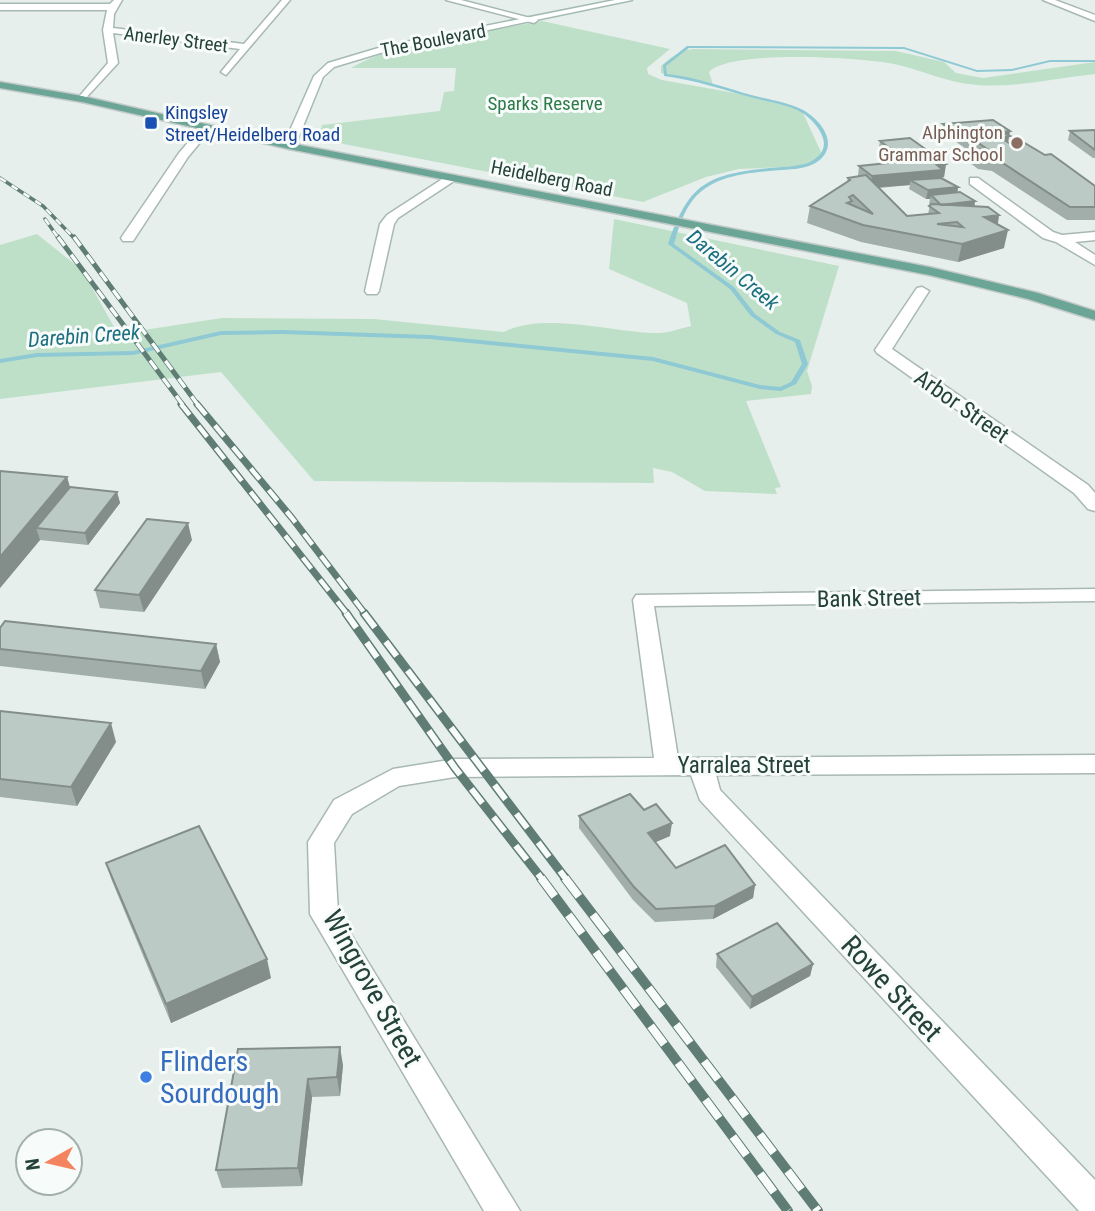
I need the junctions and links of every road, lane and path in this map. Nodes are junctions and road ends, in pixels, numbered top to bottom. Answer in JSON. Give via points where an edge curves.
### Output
{"nodes":[{"id":1,"x":286,"y":0,"type":"edge"},
{"id":2,"x":450,"y":0,"type":"edge"},
{"id":3,"x":628,"y":0,"type":"edge"},
{"id":4,"x":1047,"y":0,"type":"edge"},
{"id":5,"x":114,"y":4,"type":"edge"},
{"id":6,"x":0,"y":6,"type":"edge"},
{"id":7,"x":1095,"y":18,"type":"edge"},
{"id":8,"x":534,"y":20,"type":"junction"},
{"id":9,"x":108,"y":30,"type":"junction"},
{"id":10,"x":245,"y":47,"type":"junction"},
{"id":11,"x":226,"y":72,"type":"dead end"},
{"id":12,"x":0,"y":85,"type":"edge"},
{"id":13,"x":82,"y":99,"type":"junction"},
{"id":14,"x":206,"y":128,"type":"junction"},
{"id":15,"x":289,"y":146,"type":"junction"},
{"id":16,"x":451,"y":179,"type":"junction"},
{"id":17,"x":974,"y":181,"type":"dead end"},
{"id":18,"x":1095,"y":236,"type":"edge"},
{"id":19,"x":128,"y":238,"type":"dead end"},
{"id":20,"x":1061,"y":239,"type":"junction"},
{"id":21,"x":1095,"y":261,"type":"edge"},
{"id":22,"x":372,"y":291,"type":"dead end"},
{"id":23,"x":922,"y":291,"type":"dead end"},
{"id":24,"x":1095,"y":316,"type":"edge"},
{"id":25,"x":1095,"y":505,"type":"edge"},
{"id":26,"x":1095,"y":595,"type":"edge"},
{"id":27,"x":1095,"y":764,"type":"edge"},
{"id":28,"x":667,"y":766,"type":"junction"},
{"id":29,"x":701,"y":766,"type":"junction"},
{"id":30,"x":393,"y":778,"type":"joint"},
{"id":31,"x":1095,"y":1204,"type":"edge"},
{"id":32,"x":503,"y":1211,"type":"edge"}],
"edges":[{"from":1,"to":10,"type":"street"},
{"from":2,"to":8,"type":"street"},
{"from":3,"to":8,"type":"street","name":"The Boulevard"},
{"from":4,"to":7,"type":"street"},
{"from":5,"to":6,"type":"street"},
{"from":5,"to":9,"type":"street"},
{"from":8,"to":15,"type":"street","name":"The Boulevard","via":[[385,49],[331,65],[319,76]]},
{"from":9,"to":10,"type":"street","name":"Anerley Street"},
{"from":9,"to":13,"type":"street","via":[[113,63]]},
{"from":10,"to":11,"type":"street"},
{"from":12,"to":13,"type":"main road","name":"Heidelberg Road"},
{"from":13,"to":14,"type":"main road","name":"Heidelberg Road"},
{"from":14,"to":15,"type":"main road","name":"Heidelberg Road"},
{"from":14,"to":19,"type":"street"},
{"from":15,"to":16,"type":"main road","name":"Heidelberg Road"},
{"from":16,"to":22,"type":"street","via":[[393,215]]},
{"from":16,"to":24,"type":"main road","name":"Heidelberg Road","via":[[929,271]]},
{"from":17,"to":20,"type":"street","via":[[1048,235]]},
{"from":18,"to":20,"type":"street"},
{"from":20,"to":21,"type":"street"},
{"from":23,"to":25,"type":"street","name":"Arbor Street","via":[[883,350],[1081,489]]},
{"from":26,"to":28,"type":"street","name":"Bank Street","via":[[643,600]]},
{"from":27,"to":29,"type":"street","name":"Yarralea Street"},
{"from":28,"to":29,"type":"street","name":"Yarralea Street"},
{"from":28,"to":30,"type":"street","name":"Yarralea Street","via":[[455,768]]},
{"from":29,"to":31,"type":"street","name":"Rowe Street","via":[[709,794]]},
{"from":30,"to":32,"type":"street","name":"Wingrove Street","via":[[343,807],[327,830],[321,842],[324,914]]}]}
